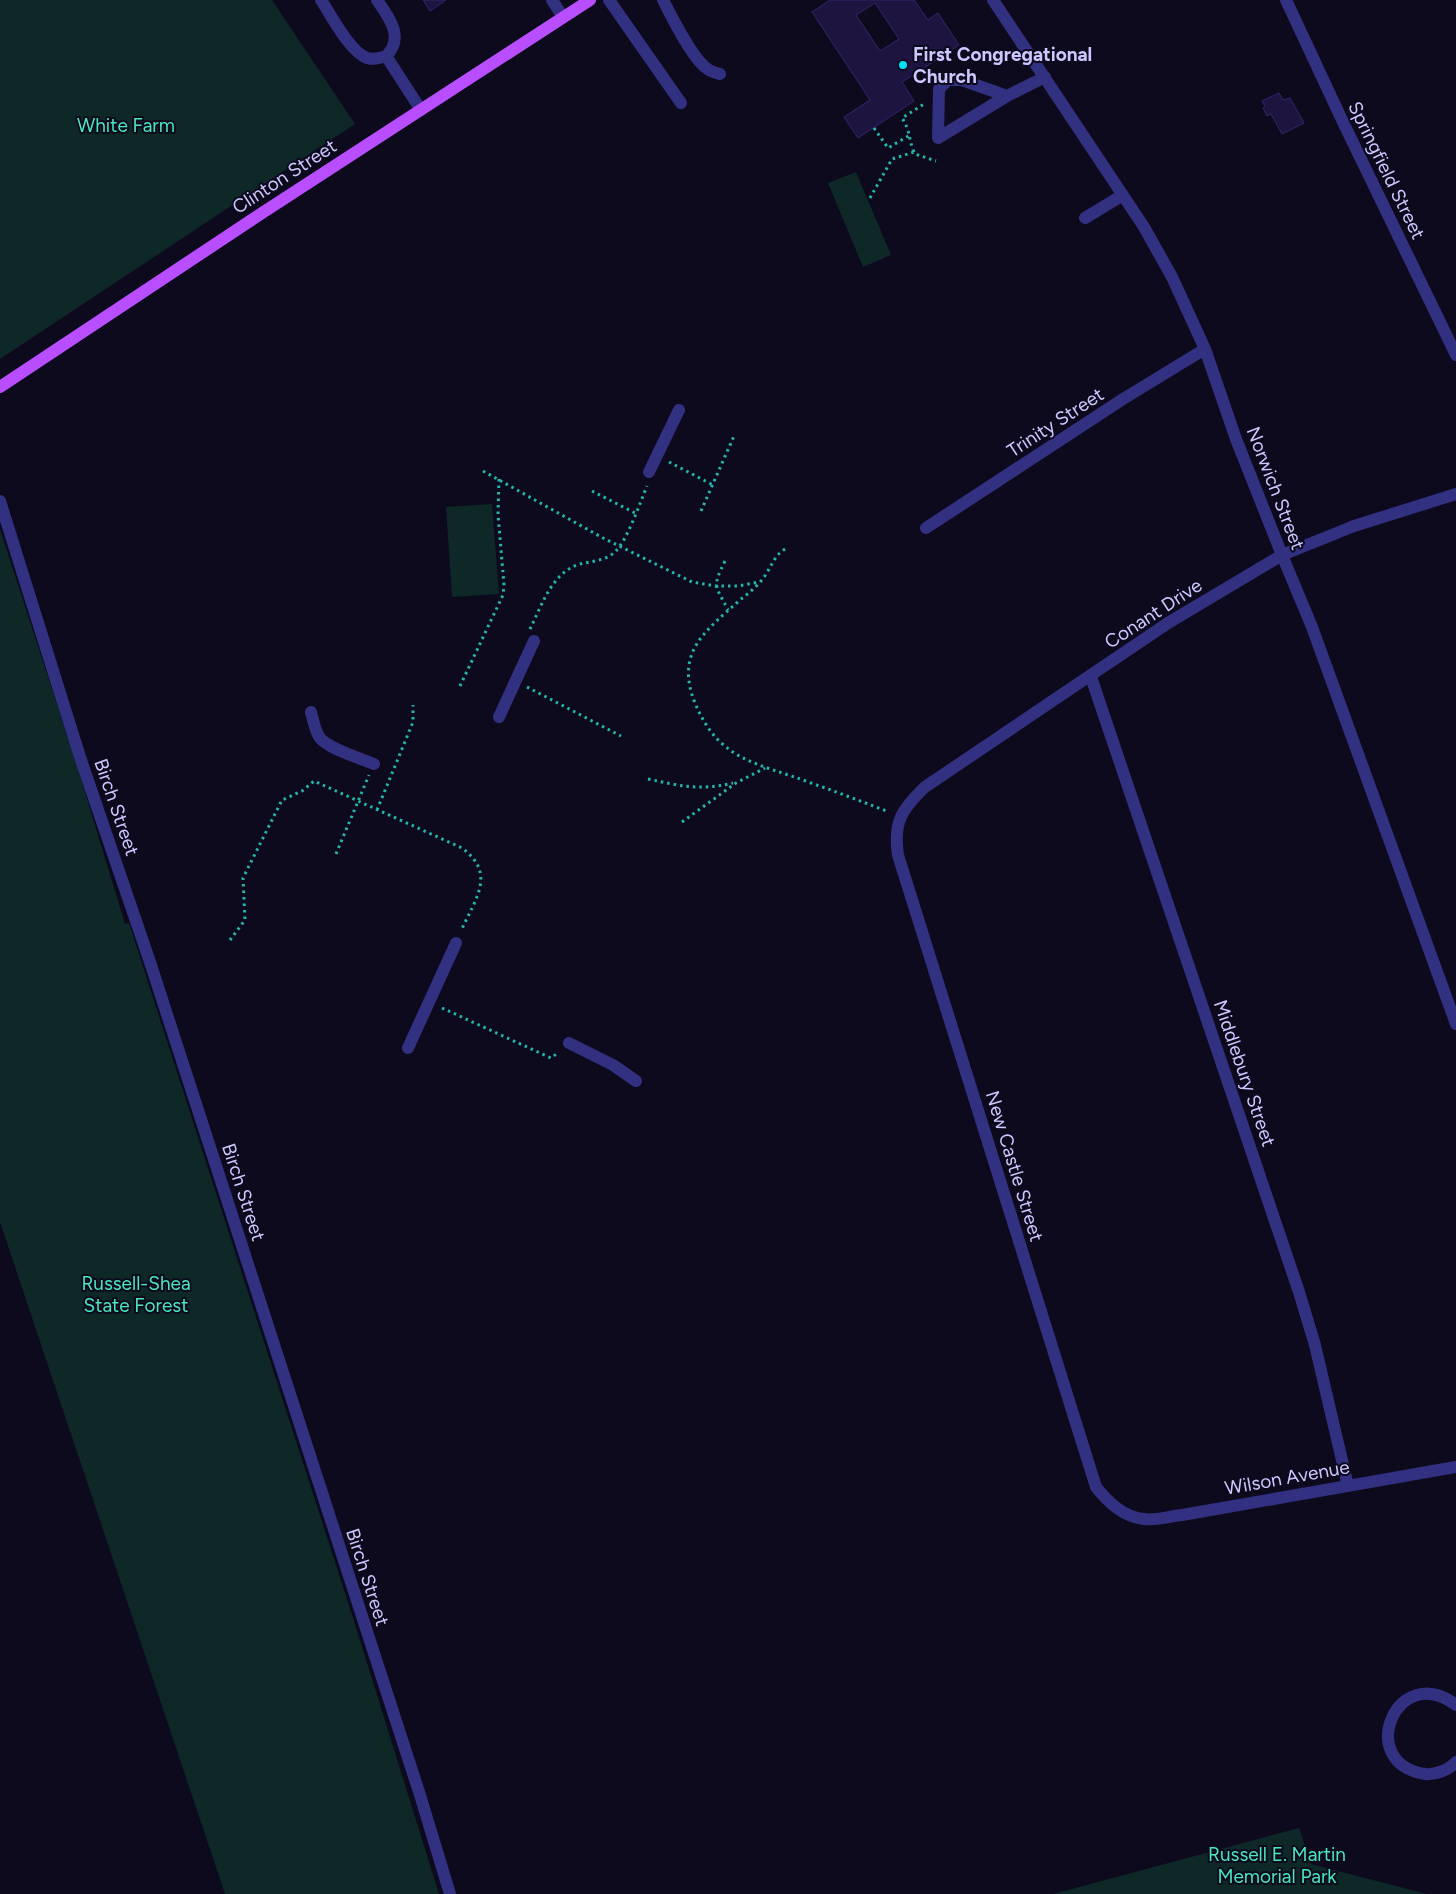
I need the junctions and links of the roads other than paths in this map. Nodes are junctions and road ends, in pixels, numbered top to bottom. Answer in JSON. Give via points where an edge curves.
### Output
{"nodes":[{"id":1,"x":321,"y":0,"type":"edge"},
{"id":2,"x":377,"y":0,"type":"edge"},
{"id":3,"x":552,"y":0,"type":"edge"},
{"id":4,"x":590,"y":0,"type":"edge"},
{"id":5,"x":609,"y":0,"type":"edge"},
{"id":6,"x":663,"y":0,"type":"edge"},
{"id":7,"x":1286,"y":0,"type":"edge"},
{"id":8,"x":1000,"y":2,"type":"edge"},
{"id":9,"x":564,"y":17,"type":"junction"},
{"id":10,"x":386,"y":56,"type":"junction"},
{"id":11,"x":720,"y":74,"type":"dead end"},
{"id":12,"x":1045,"y":77,"type":"junction"},
{"id":13,"x":1007,"y":96,"type":"junction"},
{"id":14,"x":681,"y":103,"type":"dead end"},
{"id":15,"x":421,"y":110,"type":"junction"},
{"id":16,"x":1123,"y":195,"type":"junction"},
{"id":17,"x":1084,"y":218,"type":"dead end"},
{"id":18,"x":1205,"y":349,"type":"junction"},
{"id":19,"x":1456,"y":355,"type":"edge"},
{"id":20,"x":0,"y":387,"type":"edge"},
{"id":21,"x":679,"y":410,"type":"dead end"},
{"id":22,"x":649,"y":472,"type":"road end"},
{"id":23,"x":1456,"y":494,"type":"edge"},
{"id":24,"x":0,"y":501,"type":"edge"},
{"id":25,"x":926,"y":528,"type":"dead end"},
{"id":26,"x":1282,"y":555,"type":"junction"},
{"id":27,"x":534,"y":641,"type":"road end"},
{"id":28,"x":1091,"y":676,"type":"junction"},
{"id":29,"x":311,"y":712,"type":"dead end"},
{"id":30,"x":499,"y":717,"type":"dead end"},
{"id":31,"x":374,"y":764,"type":"dead end"},
{"id":32,"x":900,"y":817,"type":"joint"},
{"id":33,"x":456,"y":943,"type":"road end"},
{"id":34,"x":1456,"y":1024,"type":"edge"},
{"id":35,"x":569,"y":1043,"type":"road end"},
{"id":36,"x":408,"y":1048,"type":"dead end"},
{"id":37,"x":636,"y":1081,"type":"dead end"},
{"id":38,"x":1456,"y":1467,"type":"edge"},
{"id":39,"x":1348,"y":1486,"type":"junction"},
{"id":40,"x":1125,"y":1514,"type":"joint"},
{"id":41,"x":1456,"y":1705,"type":"edge"},
{"id":42,"x":1456,"y":1762,"type":"edge"},
{"id":43,"x":450,"y":1894,"type":"edge"}],
"edges":[{"from":1,"to":10,"type":"street","via":[[355,51],[366,58]]},
{"from":2,"to":10,"type":"street","via":[[395,33],[392,50]]},
{"from":3,"to":9,"type":"street"},
{"from":4,"to":9,"type":"main road","name":"Clinton Street"},
{"from":5,"to":14,"type":"street"},
{"from":6,"to":11,"type":"street","via":[[700,63],[709,71]]},
{"from":7,"to":19,"type":"street","name":"Springfield Street"},
{"from":8,"to":12,"type":"street","name":"Norwich Street"},
{"from":9,"to":15,"type":"main road","name":"Clinton Street"},
{"from":10,"to":15,"type":"street"},
{"from":12,"to":13,"type":"street"},
{"from":12,"to":16,"type":"street","name":"Norwich Street"},
{"from":13,"to":13,"type":"street","via":[[962,80],[948,80],[939,89],[938,138]]},
{"from":15,"to":20,"type":"main road","name":"Clinton Street"},
{"from":16,"to":17,"type":"street"},
{"from":16,"to":18,"type":"street","name":"Norwich Street","via":[[1172,277]]},
{"from":18,"to":25,"type":"street","name":"Trinity Street"},
{"from":18,"to":26,"type":"street","name":"Norwich Street"},
{"from":21,"to":22,"type":"street"},
{"from":23,"to":26,"type":"street","name":"Conant Drive","via":[[1354,526]]},
{"from":24,"to":43,"type":"street","name":"Birch Street","via":[[81,760],[153,972]]},
{"from":26,"to":28,"type":"street","name":"Conant Drive","via":[[1168,623]]},
{"from":26,"to":34,"type":"street","name":"Norwich Street","via":[[1312,627]]},
{"from":27,"to":30,"type":"street"},
{"from":28,"to":32,"type":"street","name":"Conant Drive","via":[[925,787]]},
{"from":28,"to":39,"type":"street","name":"Middlebury Street","via":[[1299,1292],[1315,1345]]},
{"from":29,"to":31,"type":"street","via":[[322,740]]},
{"from":32,"to":40,"type":"street","name":"New Castle Street","via":[[895,836],[898,855],[1096,1487],[1109,1503]]},
{"from":33,"to":36,"type":"street"},
{"from":35,"to":37,"type":"street","via":[[613,1065]]},
{"from":38,"to":39,"type":"street","name":"Wilson Avenue"},
{"from":39,"to":40,"type":"street","name":"Wilson Avenue","via":[[1182,1515],[1144,1519]]},
{"from":41,"to":42,"type":"street","via":[[1445,1697],[1419,1694],[1397,1707],[1387,1731],[1388,1744],[1394,1756],[1415,1772],[1442,1772]]}]}
